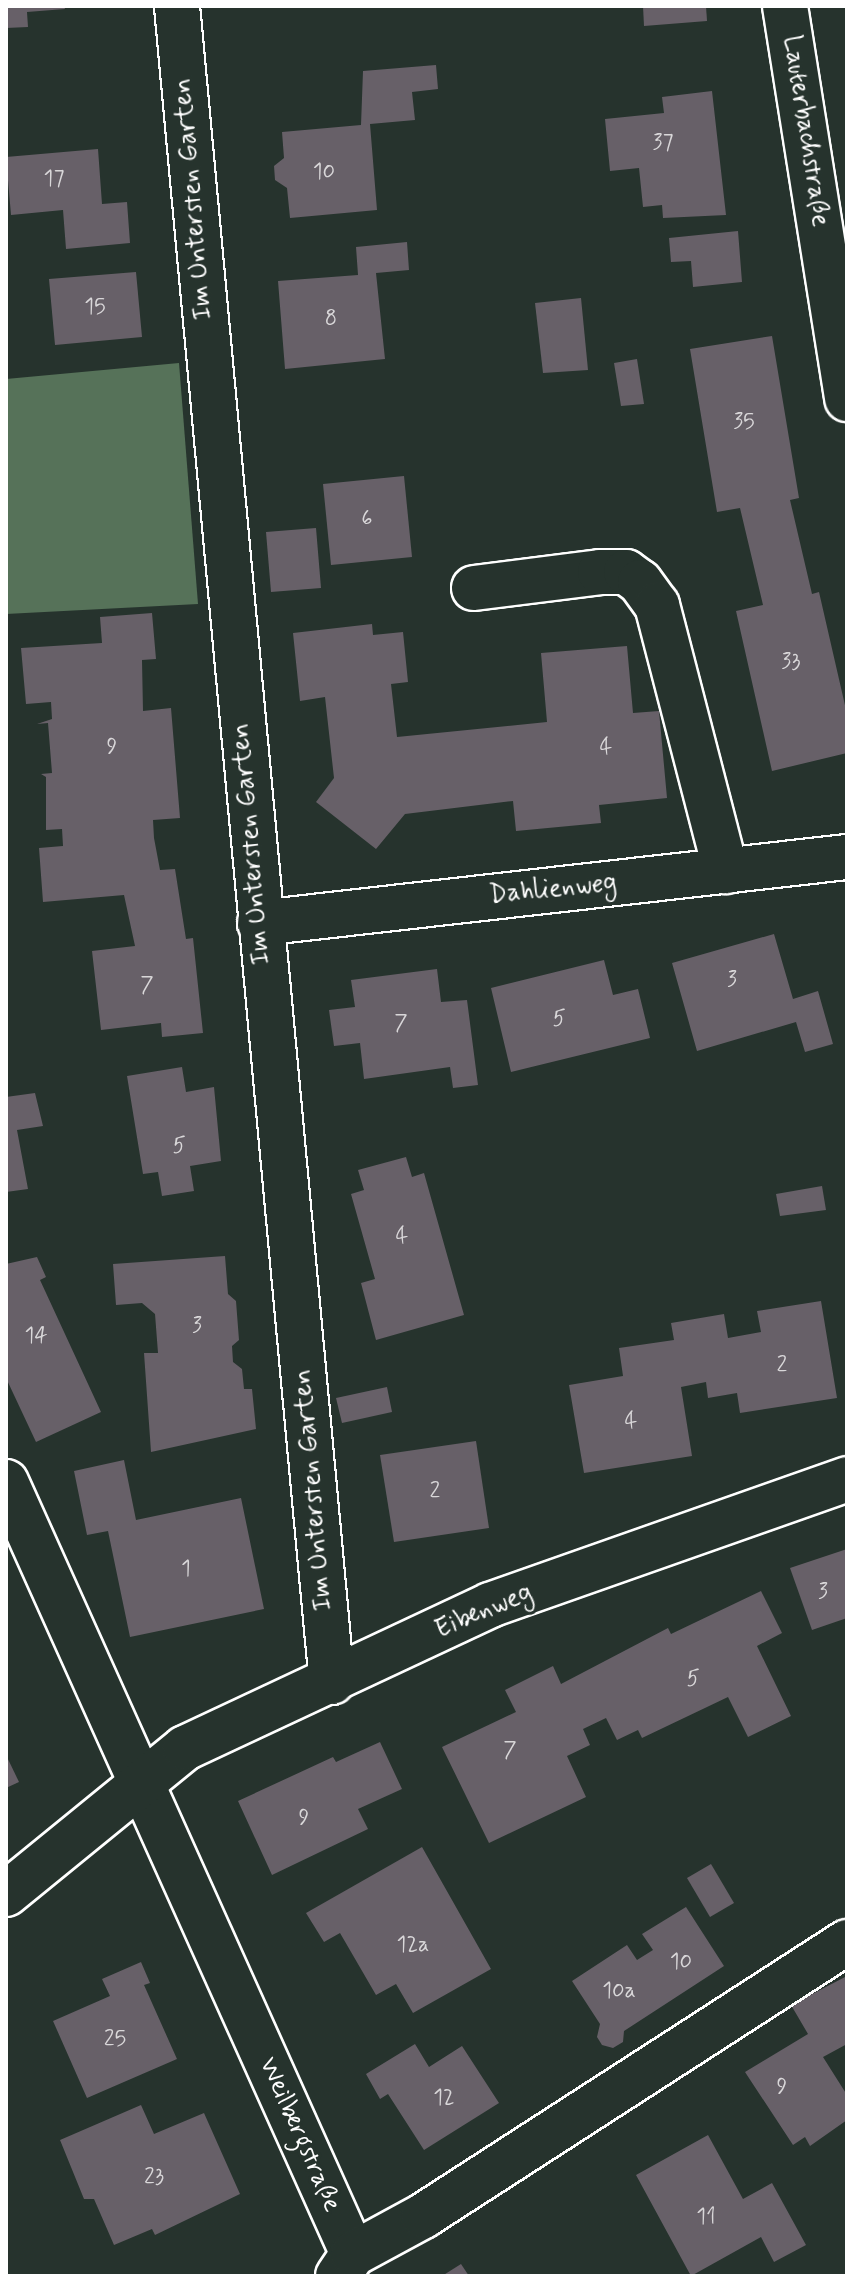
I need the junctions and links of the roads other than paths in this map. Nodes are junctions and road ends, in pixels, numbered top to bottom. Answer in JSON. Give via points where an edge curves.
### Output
{"nodes":[{"id":1,"x":177,"y":6,"type":"edge"},
{"id":2,"x":785,"y":6,"type":"edge"},
{"id":3,"x":847,"y":399,"type":"edge"},
{"id":4,"x":474,"y":588,"type":"dead end"},
{"id":5,"x":847,"y":857,"type":"edge"},
{"id":6,"x":726,"y":871,"type":"junction"},
{"id":7,"x":260,"y":923,"type":"junction"},
{"id":8,"x":847,"y":1479,"type":"edge"},
{"id":9,"x":6,"y":1482,"type":"edge"},
{"id":10,"x":332,"y":1682,"type":"junction"},
{"id":11,"x":142,"y":1787,"type":"junction"},
{"id":12,"x":6,"y":1894,"type":"edge"},
{"id":13,"x":847,"y":1942,"type":"edge"},
{"id":14,"x":345,"y":2265,"type":"edge"}],
"edges":[{"from":1,"to":7,"type":"street","name":"Im Untersten Garten"},
{"from":2,"to":3,"type":"street","name":"Lauterbachstraße"},
{"from":4,"to":6,"type":"street","via":[[600,572],[626,572],[640,582],[657,605]]},
{"from":5,"to":6,"type":"street","name":"Dahlienweg"},
{"from":6,"to":7,"type":"street","name":"Dahlienweg"},
{"from":7,"to":10,"type":"street","name":"Im Untersten Garten"},
{"from":8,"to":10,"type":"street","name":"Eibenweg","via":[[490,1605]]},
{"from":9,"to":11,"type":"street","name":"Weilbergstraße"},
{"from":10,"to":11,"type":"street","name":"Eibenweg","via":[[185,1748]]},
{"from":11,"to":12,"type":"street","name":"Eibenweg"},
{"from":11,"to":14,"type":"street","name":"Weilbergstraße"},
{"from":13,"to":14,"type":"street","name":"Weilbergstraße"}]}
